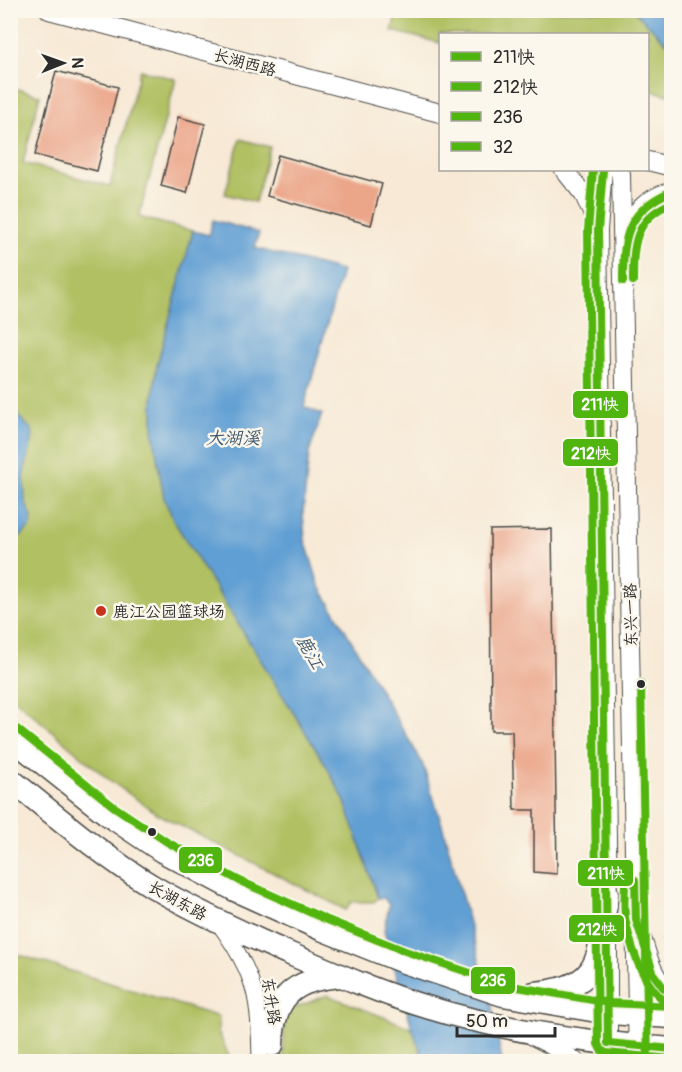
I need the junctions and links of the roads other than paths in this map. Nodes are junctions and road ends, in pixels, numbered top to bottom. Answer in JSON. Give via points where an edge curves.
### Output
{"nodes":[{"id":1,"x":49,"y":10,"type":"edge"},
{"id":2,"x":439,"y":112,"type":"edge"},
{"id":3,"x":649,"y":161,"type":"edge"},
{"id":4,"x":672,"y":167,"type":"edge"},
{"id":5,"x":565,"y":171,"type":"edge"},
{"id":6,"x":603,"y":171,"type":"edge"},
{"id":7,"x":620,"y":171,"type":"edge"},
{"id":8,"x":672,"y":191,"type":"edge"},
{"id":9,"x":598,"y":230,"type":"junction"},
{"id":10,"x":622,"y":249,"type":"junction"},
{"id":11,"x":10,"y":737,"type":"edge"},
{"id":12,"x":11,"y":779,"type":"edge"},
{"id":13,"x":608,"y":894,"type":"junction"},
{"id":14,"x":217,"y":920,"type":"junction"},
{"id":15,"x":636,"y":920,"type":"junction"},
{"id":16,"x":341,"y":975,"type":"junction"},
{"id":17,"x":672,"y":993,"type":"edge"},
{"id":18,"x":503,"y":994,"type":"junction"},
{"id":19,"x":609,"y":1013,"type":"junction"},
{"id":20,"x":637,"y":1015,"type":"junction"},
{"id":21,"x":672,"y":1017,"type":"edge"},
{"id":22,"x":512,"y":1028,"type":"junction"},
{"id":23,"x":672,"y":1049,"type":"edge"},
{"id":24,"x":608,"y":1052,"type":"edge"},
{"id":25,"x":638,"y":1054,"type":"edge"},
{"id":26,"x":268,"y":1056,"type":"edge"},
{"id":27,"x":576,"y":1062,"type":"edge"}],
"edges":[{"from":1,"to":2,"type":"street","name":"长湖西路"},
{"from":3,"to":4,"type":"street"},
{"from":5,"to":9,"type":"street","via":[[584,195]]},
{"from":6,"to":9,"type":"street","name":"东兴一路"},
{"from":7,"to":10,"type":"street","name":"东兴一路"},
{"from":8,"to":10,"type":"street","via":[[655,196],[640,207],[629,224]]},
{"from":9,"to":13,"type":"street","name":"东兴一路"},
{"from":10,"to":15,"type":"street","name":"东兴一路"},
{"from":11,"to":18,"type":"main road","via":[[107,814],[206,876],[365,946]]},
{"from":12,"to":14,"type":"main road","name":"长湖东路","via":[[116,862]]},
{"from":13,"to":18,"type":"main road","via":[[596,959],[584,979],[555,991]]},
{"from":13,"to":19,"type":"street","name":"东兴一路"},
{"from":14,"to":16,"type":"main road","name":"长湖东路"},
{"from":14,"to":26,"type":"street","name":"东升路","via":[[252,980]]},
{"from":15,"to":17,"type":"street","via":[[654,975]]},
{"from":15,"to":20,"type":"street","name":"东兴一路"},
{"from":16,"to":22,"type":"main road","name":"长湖东路","via":[[447,1013]]},
{"from":16,"to":26,"type":"main road","via":[[312,981],[285,996],[275,1015]]},
{"from":18,"to":19,"type":"main road"},
{"from":19,"to":20,"type":"main road"},
{"from":19,"to":24,"type":"street","name":"东兴一路"},
{"from":20,"to":21,"type":"main road"},
{"from":20,"to":25,"type":"street","name":"东兴一路"},
{"from":22,"to":24,"type":"main road"},
{"from":22,"to":27,"type":"street","via":[[551,1045]]},
{"from":23,"to":25,"type":"main road"},
{"from":24,"to":25,"type":"main road"}]}
